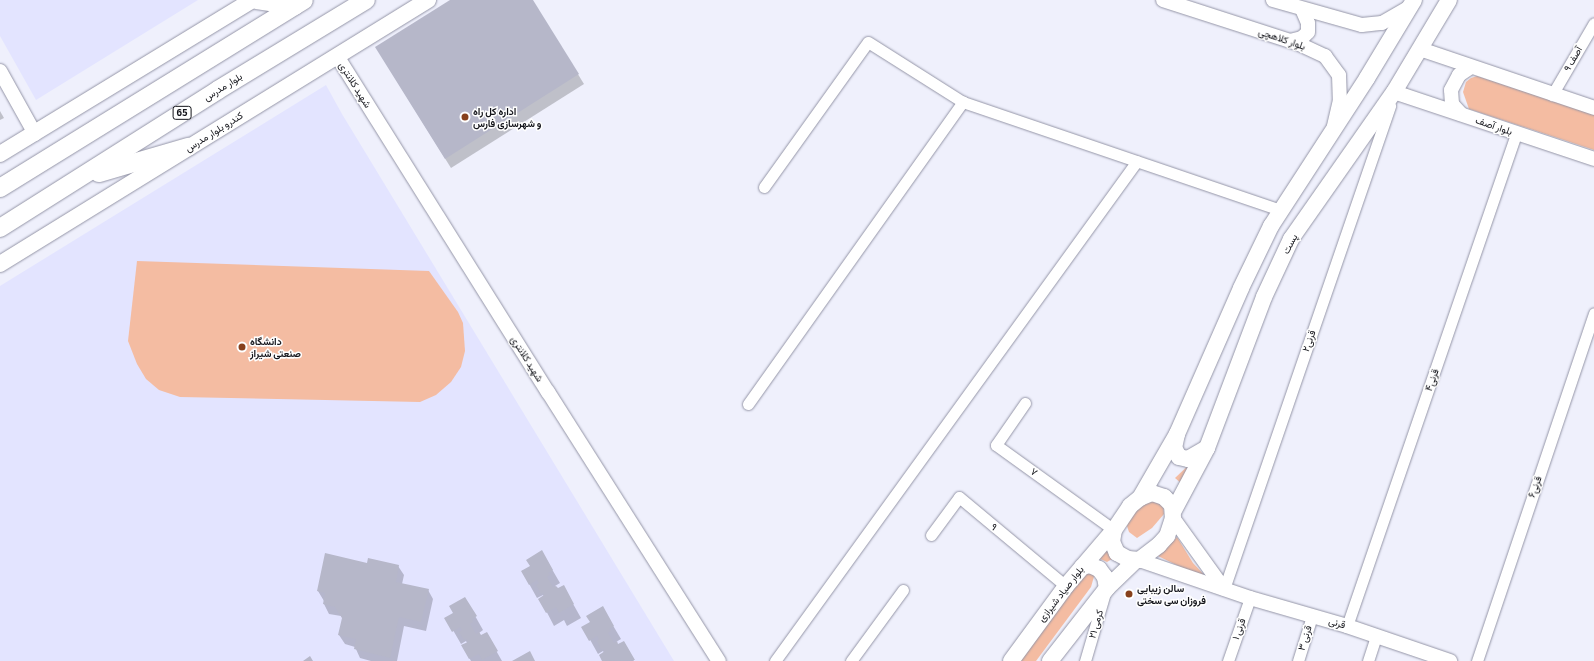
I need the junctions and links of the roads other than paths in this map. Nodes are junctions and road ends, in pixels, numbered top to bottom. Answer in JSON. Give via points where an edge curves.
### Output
{"nodes":[{"id":1,"x":252,"y":0,"type":"edge"},
{"id":2,"x":256,"y":0,"type":"edge"},
{"id":3,"x":366,"y":0,"type":"edge"},
{"id":4,"x":428,"y":0,"type":"edge"},
{"id":5,"x":1163,"y":0,"type":"edge"},
{"id":6,"x":1273,"y":0,"type":"edge"},
{"id":7,"x":1449,"y":0,"type":"edge"},
{"id":8,"x":300,"y":2,"type":"edge"},
{"id":9,"x":1412,"y":4,"type":"edge"},
{"id":10,"x":1302,"y":9,"type":"junction"},
{"id":11,"x":1594,"y":23,"type":"edge"},
{"id":12,"x":1290,"y":41,"type":"junction"},
{"id":13,"x":1420,"y":49,"type":"junction"},
{"id":14,"x":337,"y":56,"type":"junction"},
{"id":15,"x":1471,"y":68,"type":"junction"},
{"id":16,"x":0,"y":71,"type":"edge"},
{"id":17,"x":1394,"y":92,"type":"junction"},
{"id":18,"x":1552,"y":94,"type":"junction"},
{"id":19,"x":963,"y":102,"type":"junction"},
{"id":20,"x":1594,"y":108,"type":"edge"},
{"id":21,"x":1461,"y":114,"type":"junction"},
{"id":22,"x":1333,"y":130,"type":"junction"},
{"id":23,"x":35,"y":134,"type":"junction"},
{"id":24,"x":1516,"y":134,"type":"junction"},
{"id":25,"x":188,"y":147,"type":"junction"},
{"id":26,"x":0,"y":154,"type":"edge"},
{"id":27,"x":1594,"y":159,"type":"edge"},
{"id":28,"x":1137,"y":161,"type":"junction"},
{"id":29,"x":80,"y":179,"type":"junction"},
{"id":30,"x":764,"y":186,"type":"dead end"},
{"id":31,"x":0,"y":188,"type":"edge"},
{"id":32,"x":1281,"y":210,"type":"junction"},
{"id":33,"x":0,"y":228,"type":"edge"},
{"id":34,"x":0,"y":264,"type":"edge"},
{"id":35,"x":1594,"y":313,"type":"edge"},
{"id":36,"x":748,"y":404,"type":"dead end"},
{"id":37,"x":1025,"y":404,"type":"dead end"},
{"id":38,"x":1177,"y":434,"type":"junction"},
{"id":39,"x":1207,"y":448,"type":"junction"},
{"id":40,"x":1140,"y":498,"type":"junction"},
{"id":41,"x":1173,"y":515,"type":"junction"},
{"id":42,"x":1114,"y":530,"type":"junction"},
{"id":43,"x":931,"y":535,"type":"dead end"},
{"id":44,"x":1138,"y":560,"type":"junction"},
{"id":45,"x":1082,"y":567,"type":"junction"},
{"id":46,"x":1066,"y":586,"type":"junction"},
{"id":47,"x":1107,"y":588,"type":"junction"},
{"id":48,"x":1224,"y":589,"type":"junction"},
{"id":49,"x":903,"y":590,"type":"dead end"},
{"id":50,"x":1250,"y":598,"type":"junction"},
{"id":51,"x":1312,"y":616,"type":"junction"},
{"id":52,"x":1348,"y":626,"type":"junction"},
{"id":53,"x":1376,"y":636,"type":"junction"},
{"id":54,"x":719,"y":661,"type":"edge"},
{"id":55,"x":775,"y":661,"type":"edge"},
{"id":56,"x":851,"y":661,"type":"edge"},
{"id":57,"x":1010,"y":661,"type":"edge"},
{"id":58,"x":1050,"y":661,"type":"edge"},
{"id":59,"x":1085,"y":661,"type":"edge"},
{"id":60,"x":1228,"y":661,"type":"edge"},
{"id":61,"x":1298,"y":661,"type":"edge"},
{"id":62,"x":1368,"y":661,"type":"edge"},
{"id":63,"x":1450,"y":661,"type":"edge"},
{"id":64,"x":1477,"y":661,"type":"edge"}],
"edges":[{"from":1,"to":23,"type":"main road"},
{"from":2,"to":8,"type":"main road"},
{"from":3,"to":29,"type":"main road","name":"بلوار مدرس","number":"65","via":[[218,90]]},
{"from":4,"to":14,"type":"main road","name":"کندرو بلوار مدرس"},
{"from":5,"to":12,"type":"street","name":"بلوار کلاهچی"},
{"from":6,"to":10,"type":"street"},
{"from":7,"to":13,"type":"main road","name":"پست"},
{"from":8,"to":31,"type":"main road"},
{"from":9,"to":10,"type":"street","via":[[1382,23],[1362,25]]},
{"from":9,"to":22,"type":"main road"},
{"from":10,"to":12,"type":"street","via":[[1308,23],[1308,32],[1302,38]]},
{"from":11,"to":18,"type":"street","name":"۹ آصف"},
{"from":12,"to":22,"type":"street","name":"بلوار کلاهچی","via":[[1325,56],[1339,75],[1340,100]]},
{"from":13,"to":15,"type":"street"},
{"from":13,"to":17,"type":"main road","name":"پست"},
{"from":14,"to":25,"type":"main road","name":"کندرو بلوار مدرس"},
{"from":14,"to":54,"type":"street","name":"شهید کلانتری"},
{"from":15,"to":18,"type":"street"},
{"from":15,"to":21,"type":"street","via":[[1459,75],[1451,90],[1452,104]]},
{"from":16,"to":23,"type":"street"},
{"from":17,"to":21,"type":"street","name":"بلوار آصف"},
{"from":17,"to":39,"type":"main road","name":"پست","via":[[1291,239],[1264,297]]},
{"from":17,"to":48,"type":"street","name":"قرنی۲"},
{"from":18,"to":20,"type":"street"},
{"from":19,"to":28,"type":"street"},
{"from":19,"to":30,"type":"street","via":[[868,42]]},
{"from":19,"to":36,"type":"street"},
{"from":21,"to":24,"type":"street","name":"بلوار آصف"},
{"from":22,"to":32,"type":"main road"},
{"from":23,"to":26,"type":"main road"},
{"from":24,"to":27,"type":"street","name":"بلوار آصف"},
{"from":24,"to":52,"type":"street","name":"قرنی۴"},
{"from":25,"to":29,"type":"main road"},
{"from":25,"to":34,"type":"main road","name":"کندرو بلوار مدرس"},
{"from":28,"to":32,"type":"street"},
{"from":28,"to":55,"type":"street"},
{"from":29,"to":33,"type":"main road","name":"بلوار مدرس","number":"65"},
{"from":32,"to":38,"type":"main road","via":[[1241,288]]},
{"from":35,"to":64,"type":"street","name":"قرنی۶"},
{"from":37,"to":42,"type":"street","name":"۷","via":[[996,445]]},
{"from":38,"to":39,"type":"main road","via":[[1174,448],[1179,457],[1188,459]]},
{"from":38,"to":40,"type":"main road"},
{"from":39,"to":41,"type":"main road","name":"پست"},
{"from":40,"to":41,"type":"main road","via":[[1152,493],[1164,497],[1172,505]]},
{"from":40,"to":42,"type":"main road","via":[[1130,506]]},
{"from":41,"to":44,"type":"main road","via":[[1167,536]]},
{"from":41,"to":48,"type":"street"},
{"from":42,"to":44,"type":"main road","via":[[1112,542],[1117,553],[1128,559]]},
{"from":42,"to":45,"type":"main road","name":"بلوار صیاد شیرازی"},
{"from":43,"to":46,"type":"street","name":"۹","via":[[959,497]]},
{"from":44,"to":47,"type":"main road"},
{"from":44,"to":48,"type":"street","name":"قرنی"},
{"from":45,"to":46,"type":"main road","name":"بلوار صیاد شیرازی"},
{"from":45,"to":47,"type":"main road","via":[[1090,565],[1099,569],[1105,577]]},
{"from":46,"to":57,"type":"main road","name":"بلوار صیاد شیرازی"},
{"from":47,"to":58,"type":"main road"},
{"from":47,"to":59,"type":"street","name":"کرمی ۲۱"},
{"from":48,"to":50,"type":"street","name":"قرنی"},
{"from":49,"to":56,"type":"street"},
{"from":50,"to":51,"type":"street","name":"قرنی"},
{"from":50,"to":60,"type":"street","name":"قرنی ۱"},
{"from":51,"to":52,"type":"street","name":"قرنی"},
{"from":51,"to":61,"type":"street","name":"قرنی ۳"},
{"from":52,"to":53,"type":"street","name":"قرنی"},
{"from":53,"to":62,"type":"street"},
{"from":53,"to":63,"type":"street","name":"قرنی"}]}
